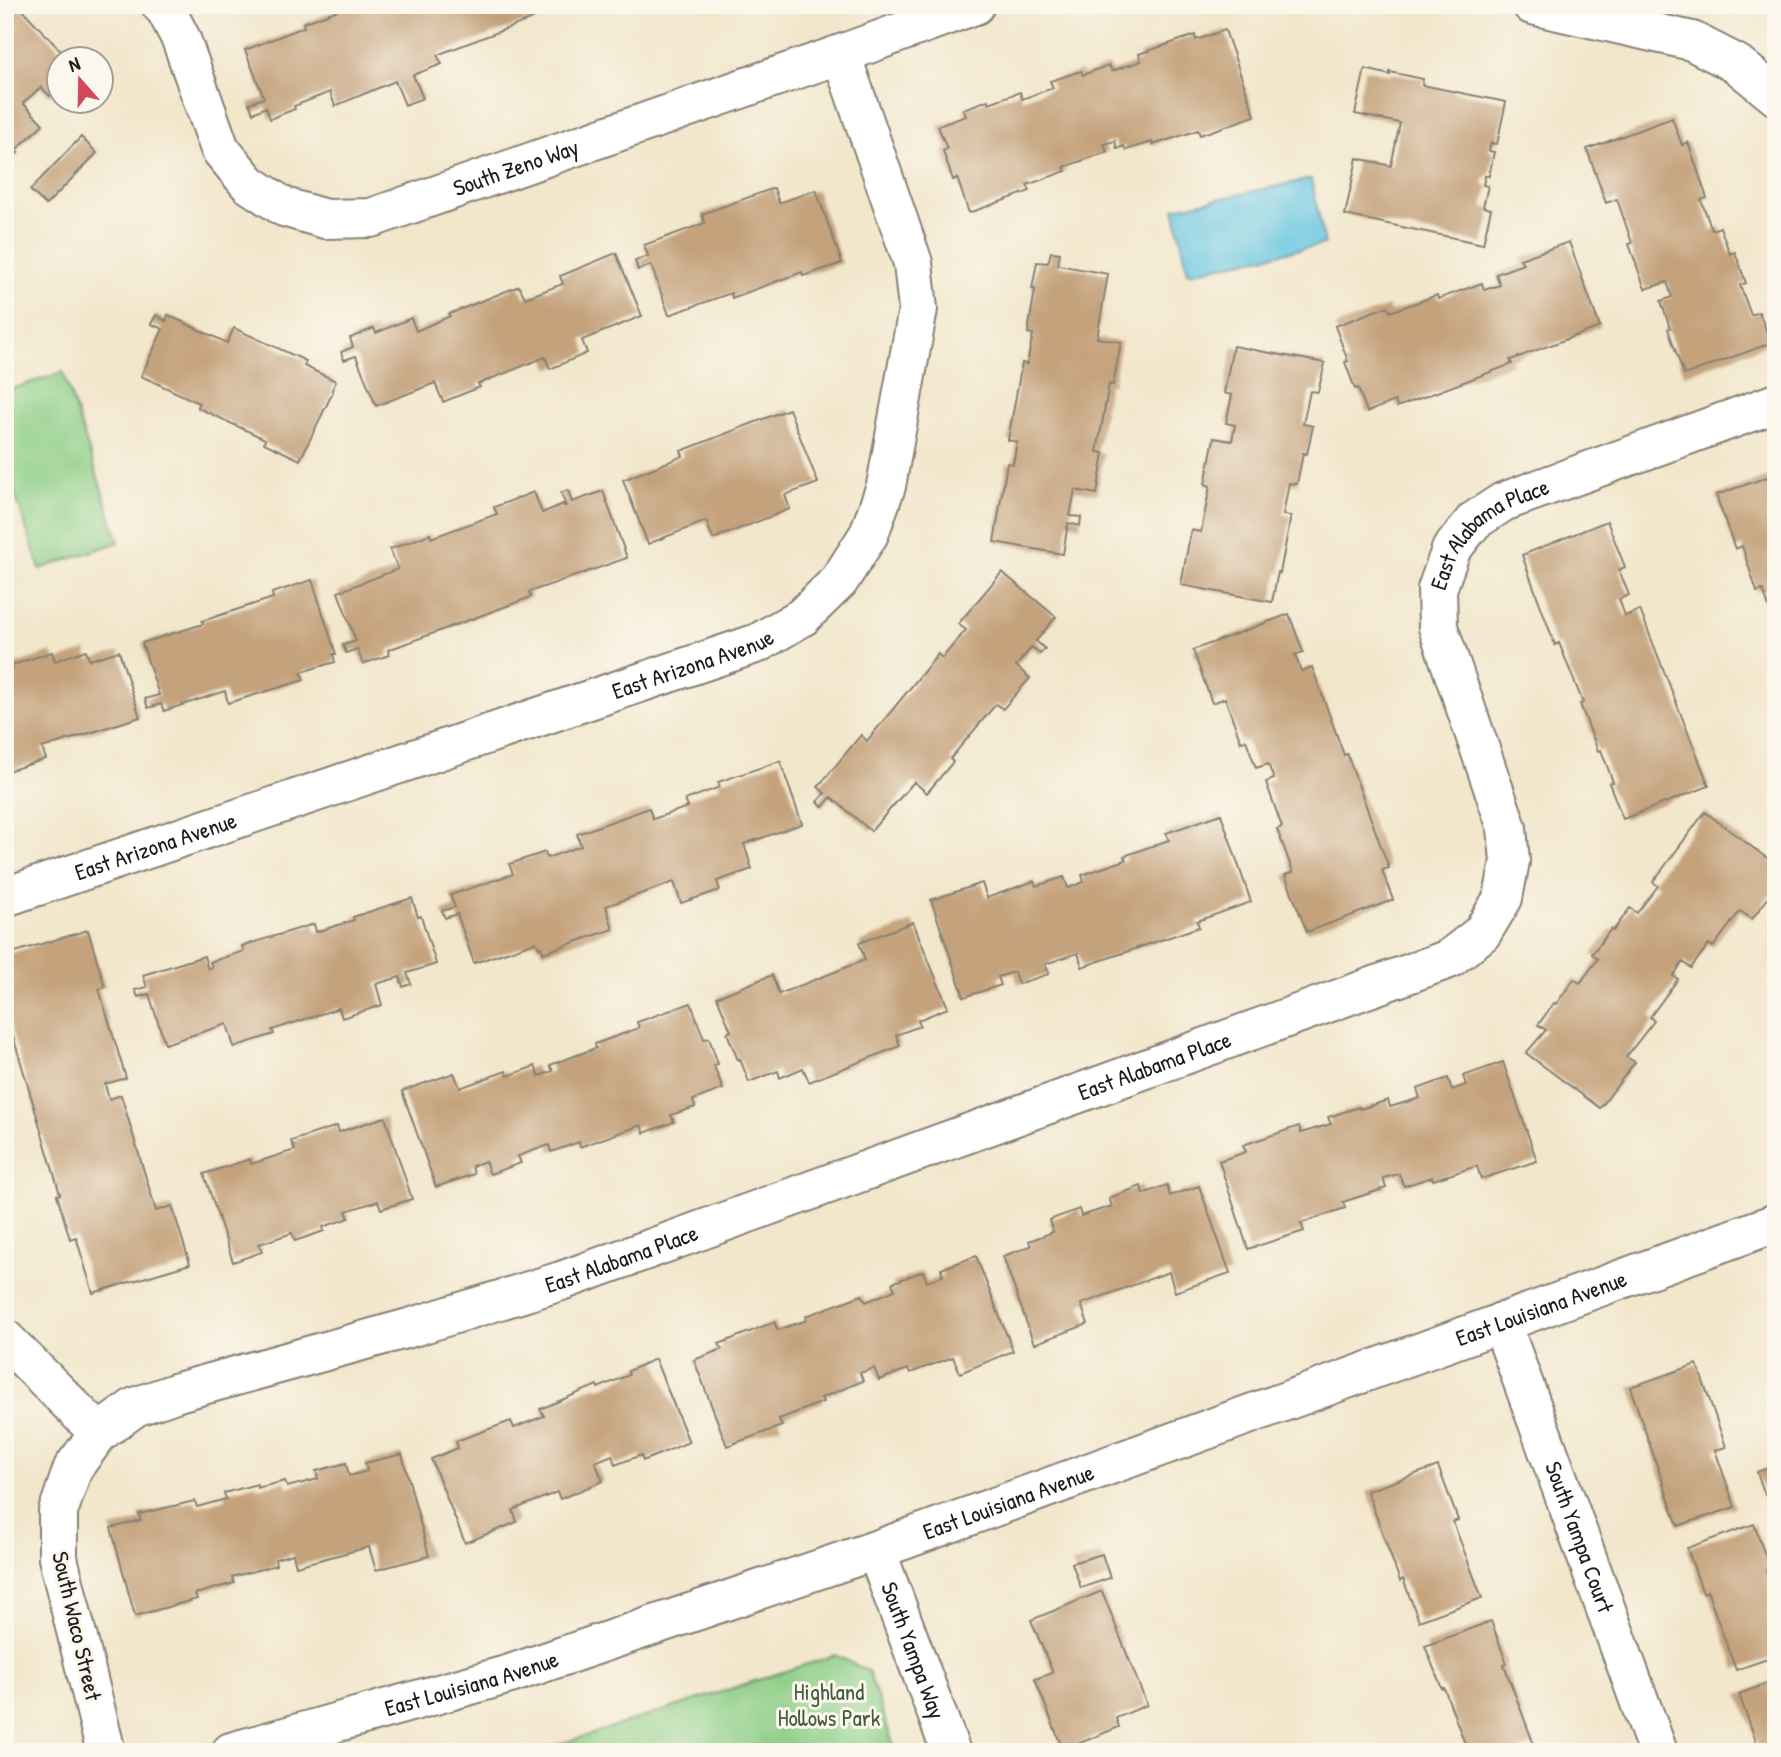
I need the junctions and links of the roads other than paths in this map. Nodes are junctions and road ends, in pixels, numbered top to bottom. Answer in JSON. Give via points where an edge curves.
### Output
{"nodes":[{"id":1,"x":161,"y":5,"type":"edge"},
{"id":2,"x":975,"y":5,"type":"edge"},
{"id":3,"x":1532,"y":5,"type":"edge"},
{"id":4,"x":841,"y":54,"type":"junction"},
{"id":5,"x":1776,"y":96,"type":"edge"},
{"id":6,"x":1776,"y":404,"type":"edge"},
{"id":7,"x":5,"y":897,"type":"edge"},
{"id":8,"x":1776,"y":1223,"type":"edge"},
{"id":9,"x":1502,"y":1322,"type":"junction"},
{"id":10,"x":5,"y":1339,"type":"edge"},
{"id":11,"x":99,"y":1433,"type":"junction"},
{"id":12,"x":876,"y":1550,"type":"junction"},
{"id":13,"x":106,"y":1752,"type":"edge"},
{"id":14,"x":232,"y":1752,"type":"edge"},
{"id":15,"x":951,"y":1752,"type":"edge"},
{"id":16,"x":1658,"y":1752,"type":"edge"}],
"edges":[{"from":1,"to":4,"type":"street","name":"South Zeno Way","via":[[181,39],[220,149],[249,184],[284,207],[325,219],[371,218]]},
{"from":2,"to":4,"type":"street","name":"South Zeno Way"},
{"from":3,"to":5,"type":"street","via":[[1692,41],[1737,64]]},
{"from":4,"to":7,"type":"street","name":"East Arizona Avenue","via":[[913,263],[918,309],[886,486],[869,534],[839,581],[802,617],[758,643]]},
{"from":6,"to":11,"type":"street","name":"East Alabama Place","via":[[1503,502],[1474,521],[1451,550],[1437,589],[1438,627],[1507,828],[1510,860],[1503,898],[1482,933],[1449,959],[561,1281],[135,1407]]},
{"from":8,"to":9,"type":"street","name":"East Louisiana Avenue"},
{"from":9,"to":12,"type":"street","name":"East Louisiana Avenue"},
{"from":9,"to":16,"type":"street","name":"South Yampa Court"},
{"from":10,"to":11,"type":"street"},
{"from":11,"to":13,"type":"street","name":"South Waco Street","via":[[73,1468],[58,1512],[58,1558]]},
{"from":12,"to":14,"type":"street","name":"East Louisiana Avenue","via":[[510,1674]]},
{"from":12,"to":15,"type":"street","name":"South Yampa Way"}]}
